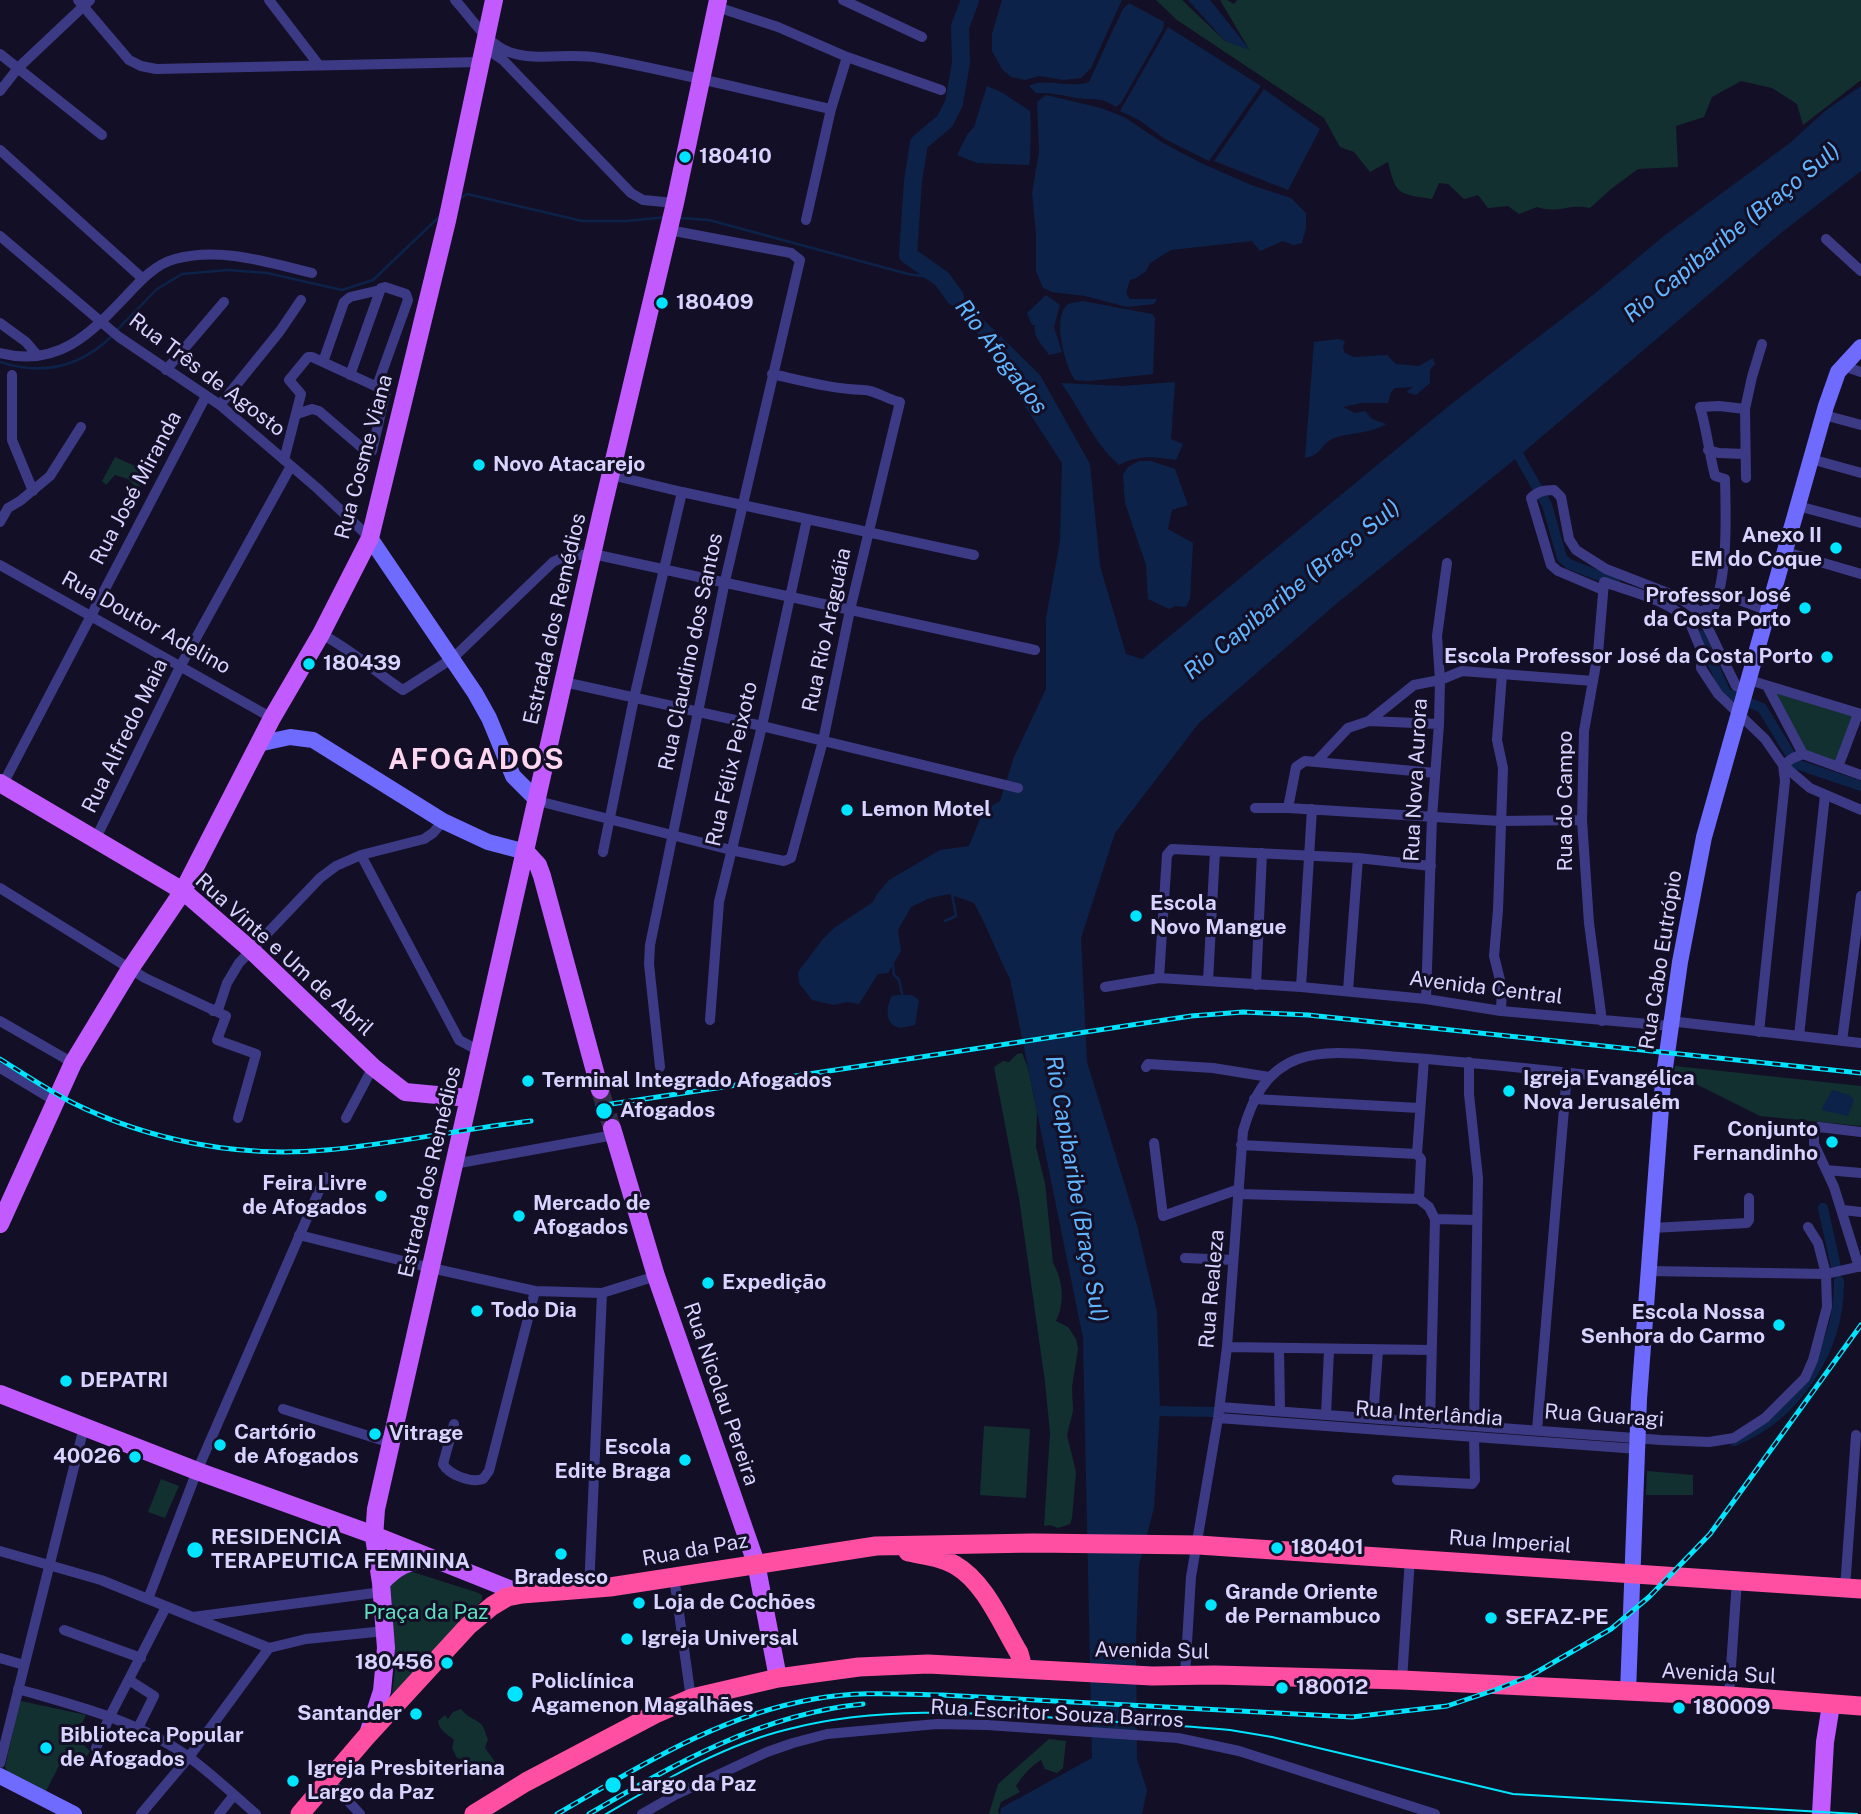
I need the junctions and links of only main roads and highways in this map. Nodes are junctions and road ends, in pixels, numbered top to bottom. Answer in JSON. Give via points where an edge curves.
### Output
{"nodes":[{"id":1,"x":494,"y":0,"type":"edge"},
{"id":2,"x":718,"y":4,"type":"edge"},
{"id":3,"x":1,"y":783,"type":"edge"},
{"id":4,"x":526,"y":852,"type":"junction"},
{"id":5,"x":183,"y":891,"type":"junction"},
{"id":6,"x":600,"y":1090,"type":"tunnel mouth"},
{"id":7,"x":469,"y":1098,"type":"junction"},
{"id":8,"x":613,"y":1132,"type":"tunnel mouth"},
{"id":9,"x":6,"y":1196,"type":"edge"},
{"id":10,"x":0,"y":1224,"type":"edge"},
{"id":11,"x":0,"y":1394,"type":"edge"},
{"id":12,"x":374,"y":1535,"type":"junction"},
{"id":13,"x":1033,"y":1543,"type":"joint"},
{"id":14,"x":876,"y":1546,"type":"junction"},
{"id":15,"x":432,"y":1559,"type":"junction"},
{"id":16,"x":756,"y":1563,"type":"junction"},
{"id":17,"x":381,"y":1588,"type":"junction"},
{"id":18,"x":1853,"y":1589,"type":"edge"},
{"id":19,"x":522,"y":1594,"type":"junction"},
{"id":20,"x":1017,"y":1668,"type":"junction"},
{"id":21,"x":778,"y":1678,"type":"junction"},
{"id":22,"x":1861,"y":1706,"type":"edge"},
{"id":23,"x":1830,"y":1712,"type":"junction"},
{"id":24,"x":366,"y":1737,"type":"junction"},
{"id":25,"x":300,"y":1814,"type":"edge"},
{"id":26,"x":474,"y":1814,"type":"edge"},
{"id":27,"x":1821,"y":1814,"type":"edge"},
{"id":28,"x":1826,"y":1814,"type":"edge"}],
"edges":[{"from":1,"to":5,"type":"main road","name":"Rua Cosme Viana","via":[[452,199],[370,538]]},
{"from":2,"to":4,"type":"main road","name":"Estrada dos Remédios"},
{"from":3,"to":5,"type":"main road","name":"Rua Vinte e Um de Abril"},
{"from":4,"to":6,"type":"main road","via":[[542,876]]},
{"from":4,"to":7,"type":"main road","name":"Estrada dos Remédios"},
{"from":5,"to":7,"type":"main road","name":"Rua Vinte e Um de Abril","via":[[395,1085],[411,1093]]},
{"from":5,"to":9,"type":"main road","name":"Rua Cosme Viana","via":[[73,1063]]},
{"from":7,"to":12,"type":"main road","name":"Estrada dos Remédios","via":[[376,1509]]},
{"from":8,"to":16,"type":"main road","name":"Rua Nicolau Pereira","via":[[656,1276]]},
{"from":9,"to":10,"type":"main road","name":"Rua Cosme Viana"},
{"from":11,"to":12,"type":"main road","name":"Rua da Paz"},
{"from":12,"to":15,"type":"main road","name":"Rua da Paz"},
{"from":12,"to":17,"type":"main road"},
{"from":13,"to":14,"type":"highway","name":"Rua da Paz"},
{"from":13,"to":18,"type":"highway","name":"Rua Imperial","via":[[1198,1545]]},
{"from":14,"to":16,"type":"highway","name":"Rua da Paz"},
{"from":14,"to":20,"type":"highway","via":[[936,1558],[967,1574],[1019,1653]]},
{"from":15,"to":17,"type":"main road","via":[[402,1564]]},
{"from":15,"to":19,"type":"main road","name":"Rua da Paz"},
{"from":16,"to":19,"type":"highway","name":"Rua da Paz","via":[[589,1590]]},
{"from":16,"to":21,"type":"main road","name":"Rua Nicolau Pereira"},
{"from":17,"to":24,"type":"main road","via":[[386,1648],[382,1691]]},
{"from":19,"to":24,"type":"highway","via":[[507,1597],[468,1626]]},
{"from":20,"to":21,"type":"highway","name":"Avenida Sul","via":[[915,1664],[829,1669]]},
{"from":20,"to":23,"type":"highway","name":"Avenida Sul","via":[[1729,1696]]},
{"from":21,"to":26,"type":"highway","name":"Avenida Sul","via":[[691,1699],[655,1714]]},
{"from":22,"to":23,"type":"highway","name":"Avenida Sul"},
{"from":23,"to":27,"type":"main road"},
{"from":23,"to":28,"type":"main road"},
{"from":24,"to":25,"type":"highway"}]}
